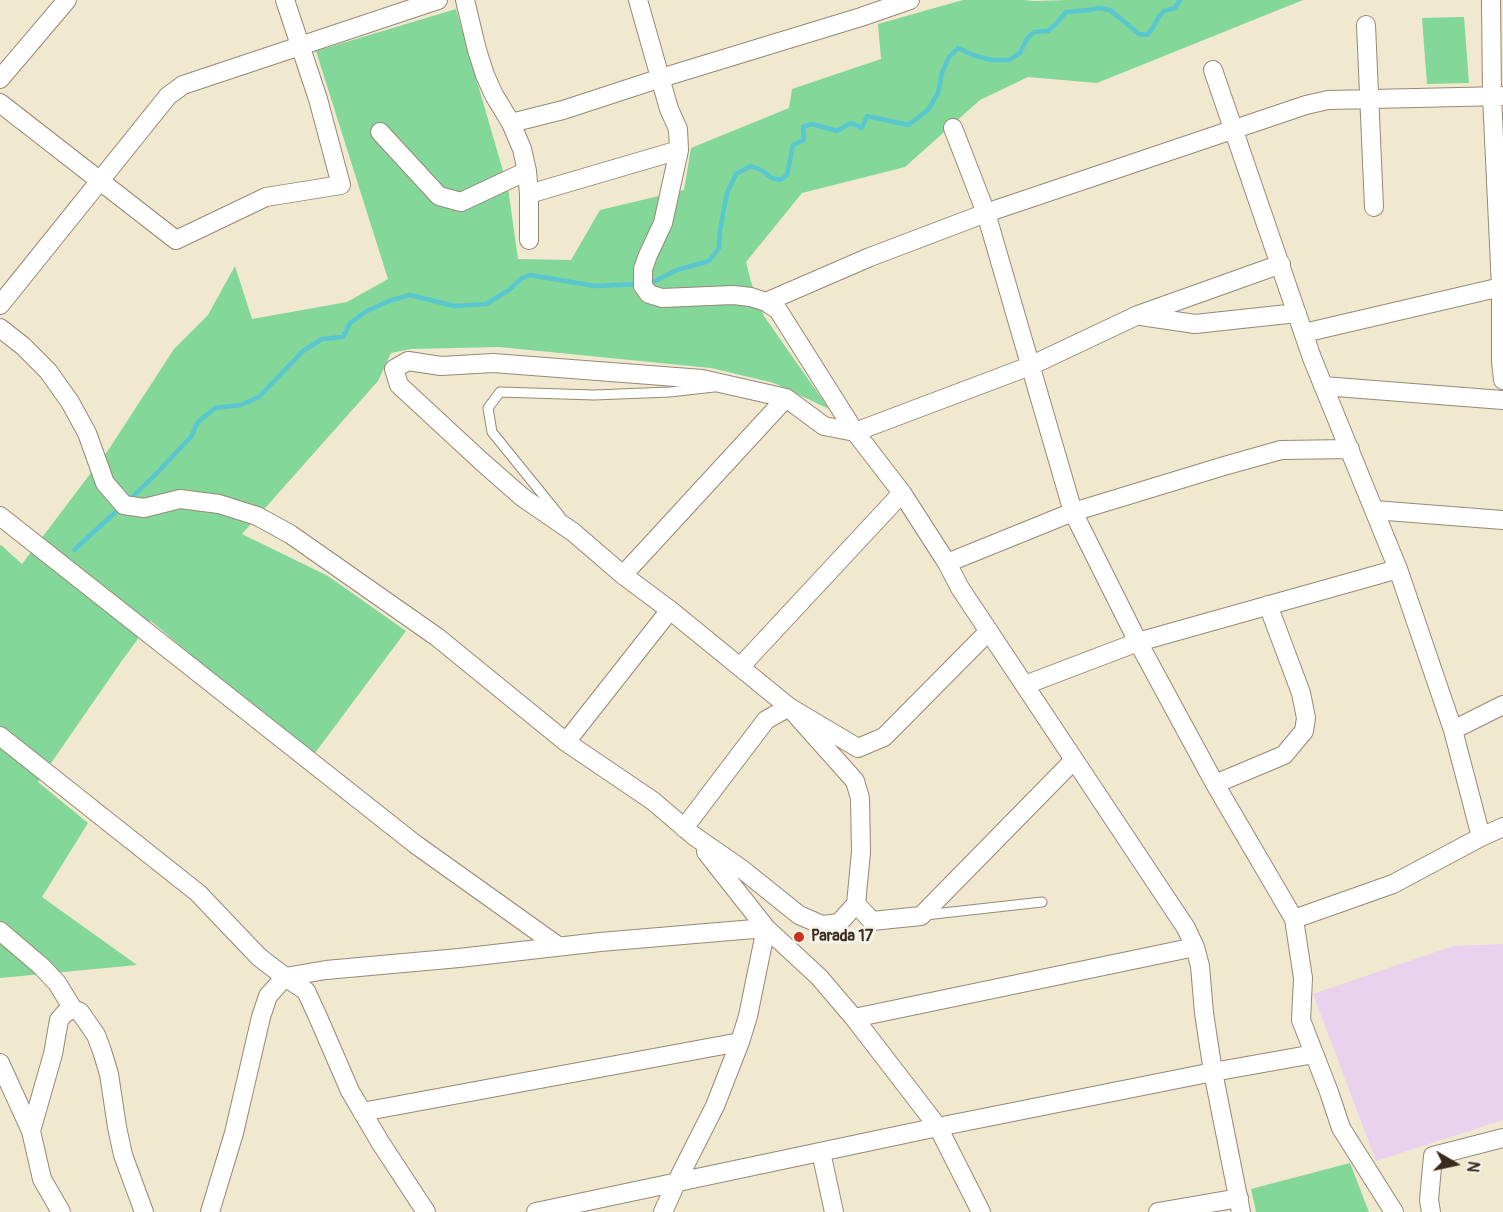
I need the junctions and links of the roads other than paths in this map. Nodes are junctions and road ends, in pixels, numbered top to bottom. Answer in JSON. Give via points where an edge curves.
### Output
{"nodes":[{"id":1,"x":67,"y":0,"type":"edge"},
{"id":2,"x":285,"y":0,"type":"edge"},
{"id":3,"x":438,"y":0,"type":"edge"},
{"id":4,"x":465,"y":0,"type":"edge"},
{"id":5,"x":638,"y":0,"type":"edge"},
{"id":6,"x":910,"y":0,"type":"edge"},
{"id":7,"x":1491,"y":0,"type":"edge"},
{"id":8,"x":859,"y":8,"type":"edge"},
{"id":9,"x":1366,"y":25,"type":"dead end"},
{"id":10,"x":299,"y":45,"type":"junction"},
{"id":11,"x":1213,"y":70,"type":"dead end"},
{"id":12,"x":661,"y":78,"type":"junction"},
{"id":13,"x":0,"y":79,"type":"edge"},
{"id":14,"x":1497,"y":96,"type":"edge"},
{"id":15,"x":1370,"y":99,"type":"junction"},
{"id":16,"x":0,"y":103,"type":"edge"},
{"id":17,"x":511,"y":123,"type":"junction"},
{"id":18,"x":953,"y":128,"type":"dead end"},
{"id":19,"x":1234,"y":128,"type":"junction"},
{"id":20,"x":380,"y":132,"type":"dead end"},
{"id":21,"x":679,"y":150,"type":"junction"},
{"id":22,"x":527,"y":171,"type":"junction"},
{"id":23,"x":100,"y":181,"type":"junction"},
{"id":24,"x":529,"y":194,"type":"junction"},
{"id":25,"x":1374,"y":207,"type":"dead end"},
{"id":26,"x":986,"y":213,"type":"junction"},
{"id":27,"x":529,"y":240,"type":"dead end"},
{"id":28,"x":1281,"y":264,"type":"junction"},
{"id":29,"x":1501,"y":287,"type":"junction"},
{"id":30,"x":766,"y":302,"type":"junction"},
{"id":31,"x":0,"y":305,"type":"edge"},
{"id":32,"x":1502,"y":308,"type":"edge"},
{"id":33,"x":1297,"y":313,"type":"junction"},
{"id":34,"x":1138,"y":315,"type":"junction"},
{"id":35,"x":0,"y":328,"type":"edge"},
{"id":36,"x":1304,"y":333,"type":"junction"},
{"id":37,"x":1030,"y":366,"type":"junction"},
{"id":38,"x":1503,"y":380,"type":"edge"},
{"id":39,"x":729,"y":386,"type":"junction"},
{"id":40,"x":1323,"y":386,"type":"junction"},
{"id":41,"x":786,"y":398,"type":"junction"},
{"id":42,"x":1503,"y":400,"type":"edge"},
{"id":43,"x":855,"y":432,"type":"junction"},
{"id":44,"x":1350,"y":449,"type":"junction"},
{"id":45,"x":902,"y":493,"type":"junction"},
{"id":46,"x":1374,"y":510,"type":"junction"},
{"id":47,"x":1073,"y":512,"type":"junction"},
{"id":48,"x":0,"y":516,"type":"edge"},
{"id":49,"x":1503,"y":520,"type":"edge"},
{"id":50,"x":573,"y":532,"type":"junction"},
{"id":51,"x":947,"y":563,"type":"junction"},
{"id":52,"x":1398,"y":569,"type":"junction"},
{"id":53,"x":622,"y":576,"type":"junction"},
{"id":54,"x":1268,"y":605,"type":"junction"},
{"id":55,"x":670,"y":610,"type":"junction"},
{"id":56,"x":989,"y":631,"type":"junction"},
{"id":57,"x":1138,"y":642,"type":"junction"},
{"id":58,"x":740,"y":667,"type":"junction"},
{"id":59,"x":1025,"y":685,"type":"junction"},
{"id":60,"x":1503,"y":705,"type":"edge"},
{"id":61,"x":789,"y":707,"type":"junction"},
{"id":62,"x":1453,"y":730,"type":"junction"},
{"id":63,"x":0,"y":736,"type":"edge"},
{"id":64,"x":566,"y":742,"type":"junction"},
{"id":65,"x":1074,"y":760,"type":"junction"},
{"id":66,"x":1215,"y":784,"type":"junction"},
{"id":67,"x":1503,"y":827,"type":"edge"},
{"id":68,"x":689,"y":832,"type":"junction"},
{"id":69,"x":1481,"y":837,"type":"junction"},
{"id":70,"x":1042,"y":902,"type":"dead end"},
{"id":71,"x":856,"y":904,"type":"junction"},
{"id":72,"x":921,"y":916,"type":"junction"},
{"id":73,"x":1294,"y":919,"type":"junction"},
{"id":74,"x":766,"y":928,"type":"junction"},
{"id":75,"x":0,"y":931,"type":"edge"},
{"id":76,"x":558,"y":946,"type":"junction"},
{"id":77,"x":1195,"y":947,"type":"junction"},
{"id":78,"x":285,"y":977,"type":"junction"},
{"id":79,"x":73,"y":1009,"type":"junction"},
{"id":80,"x":854,"y":1018,"type":"junction"},
{"id":81,"x":741,"y":1042,"type":"junction"},
{"id":82,"x":1314,"y":1054,"type":"junction"},
{"id":83,"x":0,"y":1063,"type":"edge"},
{"id":84,"x":1213,"y":1072,"type":"junction"},
{"id":85,"x":362,"y":1112,"type":"junction"},
{"id":86,"x":938,"y":1126,"type":"junction"},
{"id":87,"x":31,"y":1131,"type":"junction"},
{"id":88,"x":1503,"y":1138,"type":"edge"},
{"id":89,"x":821,"y":1152,"type":"junction"},
{"id":90,"x":676,"y":1183,"type":"junction"},
{"id":91,"x":1240,"y":1205,"type":"edge"},
{"id":92,"x":61,"y":1212,"type":"edge"},
{"id":93,"x":144,"y":1212,"type":"edge"},
{"id":94,"x":210,"y":1212,"type":"edge"},
{"id":95,"x":426,"y":1212,"type":"edge"},
{"id":96,"x":536,"y":1212,"type":"edge"},
{"id":97,"x":663,"y":1212,"type":"edge"},
{"id":98,"x":834,"y":1212,"type":"edge"},
{"id":99,"x":981,"y":1212,"type":"edge"},
{"id":100,"x":1158,"y":1212,"type":"edge"},
{"id":101,"x":1394,"y":1212,"type":"edge"},
{"id":102,"x":1431,"y":1212,"type":"edge"}],
"edges":[{"from":1,"to":13,"type":"street"},
{"from":2,"to":10,"type":"street"},
{"from":3,"to":10,"type":"street"},
{"from":4,"to":17,"type":"street","via":[[485,75]]},
{"from":5,"to":12,"type":"street"},
{"from":6,"to":8,"type":"street"},
{"from":7,"to":14,"type":"street"},
{"from":8,"to":12,"type":"street"},
{"from":9,"to":15,"type":"street"},
{"from":10,"to":23,"type":"street","via":[[183,84],[168,96]]},
{"from":10,"to":23,"type":"street","via":[[341,185],[266,197],[176,240]]},
{"from":11,"to":19,"type":"street"},
{"from":12,"to":17,"type":"street"},
{"from":12,"to":21,"type":"street","via":[[678,129]]},
{"from":14,"to":15,"type":"street"},
{"from":14,"to":29,"type":"street"},
{"from":15,"to":19,"type":"street","via":[[1328,100]]},
{"from":15,"to":25,"type":"street"},
{"from":16,"to":23,"type":"street"},
{"from":17,"to":22,"type":"street"},
{"from":18,"to":26,"type":"street"},
{"from":19,"to":26,"type":"street"},
{"from":19,"to":28,"type":"street"},
{"from":20,"to":22,"type":"street","via":[[439,196],[461,202]]},
{"from":21,"to":24,"type":"street"},
{"from":21,"to":30,"type":"street","via":[[663,223],[643,269],[643,286],[649,294],[662,298],[733,295]]},
{"from":22,"to":24,"type":"street"},
{"from":23,"to":31,"type":"street"},
{"from":24,"to":27,"type":"street"},
{"from":26,"to":30,"type":"street"},
{"from":26,"to":37,"type":"street"},
{"from":28,"to":33,"type":"street"},
{"from":28,"to":34,"type":"street"},
{"from":29,"to":32,"type":"street"},
{"from":29,"to":36,"type":"street"},
{"from":30,"to":43,"type":"street","via":[[778,310]]},
{"from":32,"to":38,"type":"street"},
{"from":33,"to":34,"type":"street","via":[[1195,324]]},
{"from":33,"to":36,"type":"street"},
{"from":34,"to":37,"type":"street"},
{"from":35,"to":64,"type":"street","via":[[48,372],[70,402],[87,433],[105,483],[124,505],[144,508],[180,499],[219,504],[257,516],[291,534],[437,636]]},
{"from":36,"to":40,"type":"street"},
{"from":37,"to":43,"type":"street"},
{"from":37,"to":47,"type":"street"},
{"from":39,"to":41,"type":"street"},
{"from":39,"to":50,"type":"lane","via":[[594,395],[500,392],[488,408],[492,432]]},
{"from":39,"to":50,"type":"street","via":[[702,379],[492,363],[441,366],[408,361],[394,369],[399,386],[480,460]]},
{"from":40,"to":42,"type":"street"},
{"from":40,"to":44,"type":"street"},
{"from":41,"to":43,"type":"street","via":[[824,426]]},
{"from":41,"to":53,"type":"street"},
{"from":43,"to":45,"type":"street"},
{"from":44,"to":46,"type":"street"},
{"from":44,"to":47,"type":"street","via":[[1281,450]]},
{"from":45,"to":51,"type":"street"},
{"from":45,"to":58,"type":"street"},
{"from":46,"to":49,"type":"street"},
{"from":46,"to":52,"type":"street"},
{"from":47,"to":51,"type":"street"},
{"from":47,"to":57,"type":"street"},
{"from":48,"to":76,"type":"street","via":[[416,844]]},
{"from":50,"to":53,"type":"street"},
{"from":51,"to":56,"type":"street"},
{"from":52,"to":54,"type":"street"},
{"from":52,"to":62,"type":"street"},
{"from":53,"to":55,"type":"street"},
{"from":54,"to":57,"type":"street"},
{"from":54,"to":66,"type":"street","via":[[1301,693],[1304,731],[1284,755]]},
{"from":55,"to":58,"type":"street"},
{"from":55,"to":64,"type":"street"},
{"from":56,"to":59,"type":"street"},
{"from":56,"to":61,"type":"street","via":[[884,736],[858,748]]},
{"from":57,"to":59,"type":"street"},
{"from":57,"to":66,"type":"street"},
{"from":58,"to":61,"type":"street"},
{"from":59,"to":65,"type":"street"},
{"from":60,"to":62,"type":"street"},
{"from":61,"to":68,"type":"street","via":[[766,720]]},
{"from":61,"to":71,"type":"street","via":[[855,781],[860,798],[861,852]]},
{"from":62,"to":69,"type":"street"},
{"from":63,"to":78,"type":"street","via":[[198,893],[259,957]]},
{"from":64,"to":68,"type":"street","via":[[653,801]]},
{"from":65,"to":72,"type":"street"},
{"from":65,"to":77,"type":"street"},
{"from":66,"to":73,"type":"street"},
{"from":67,"to":69,"type":"street"},
{"from":68,"to":71,"type":"street","via":[[799,915],[822,926],[839,923]]},
{"from":68,"to":74,"type":"street"},
{"from":69,"to":73,"type":"street","via":[[1393,884]]},
{"from":70,"to":72,"type":"lane"},
{"from":71,"to":72,"type":"street","via":[[872,921]]},
{"from":73,"to":82,"type":"street","via":[[1303,978],[1301,1020]]},
{"from":74,"to":76,"type":"street"},
{"from":74,"to":80,"type":"street","via":[[819,977]]},
{"from":74,"to":81,"type":"street"},
{"from":75,"to":79,"type":"street","via":[[57,983]]},
{"from":76,"to":78,"type":"street"},
{"from":77,"to":80,"type":"street"},
{"from":77,"to":84,"type":"street"},
{"from":78,"to":85,"type":"street","via":[[306,991]]},
{"from":78,"to":94,"type":"street","via":[[268,996],[261,1017],[234,1133]]},
{"from":79,"to":87,"type":"street","via":[[60,1020]]},
{"from":79,"to":93,"type":"street","via":[[80,1012],[96,1035],[102,1051],[123,1155]]},
{"from":80,"to":86,"type":"street"},
{"from":81,"to":85,"type":"street"},
{"from":81,"to":90,"type":"street","via":[[715,1106]]},
{"from":82,"to":84,"type":"street"},
{"from":82,"to":101,"type":"street","via":[[1341,1128]]},
{"from":83,"to":87,"type":"street"},
{"from":84,"to":86,"type":"street"},
{"from":84,"to":91,"type":"street"},
{"from":85,"to":95,"type":"street"},
{"from":86,"to":89,"type":"street"},
{"from":86,"to":99,"type":"street"},
{"from":87,"to":92,"type":"street","via":[[42,1179]]},
{"from":88,"to":102,"type":"street","via":[[1433,1156]]},
{"from":89,"to":90,"type":"street"},
{"from":89,"to":98,"type":"street"},
{"from":90,"to":96,"type":"street"},
{"from":90,"to":97,"type":"street"},
{"from":91,"to":100,"type":"street"}]}
